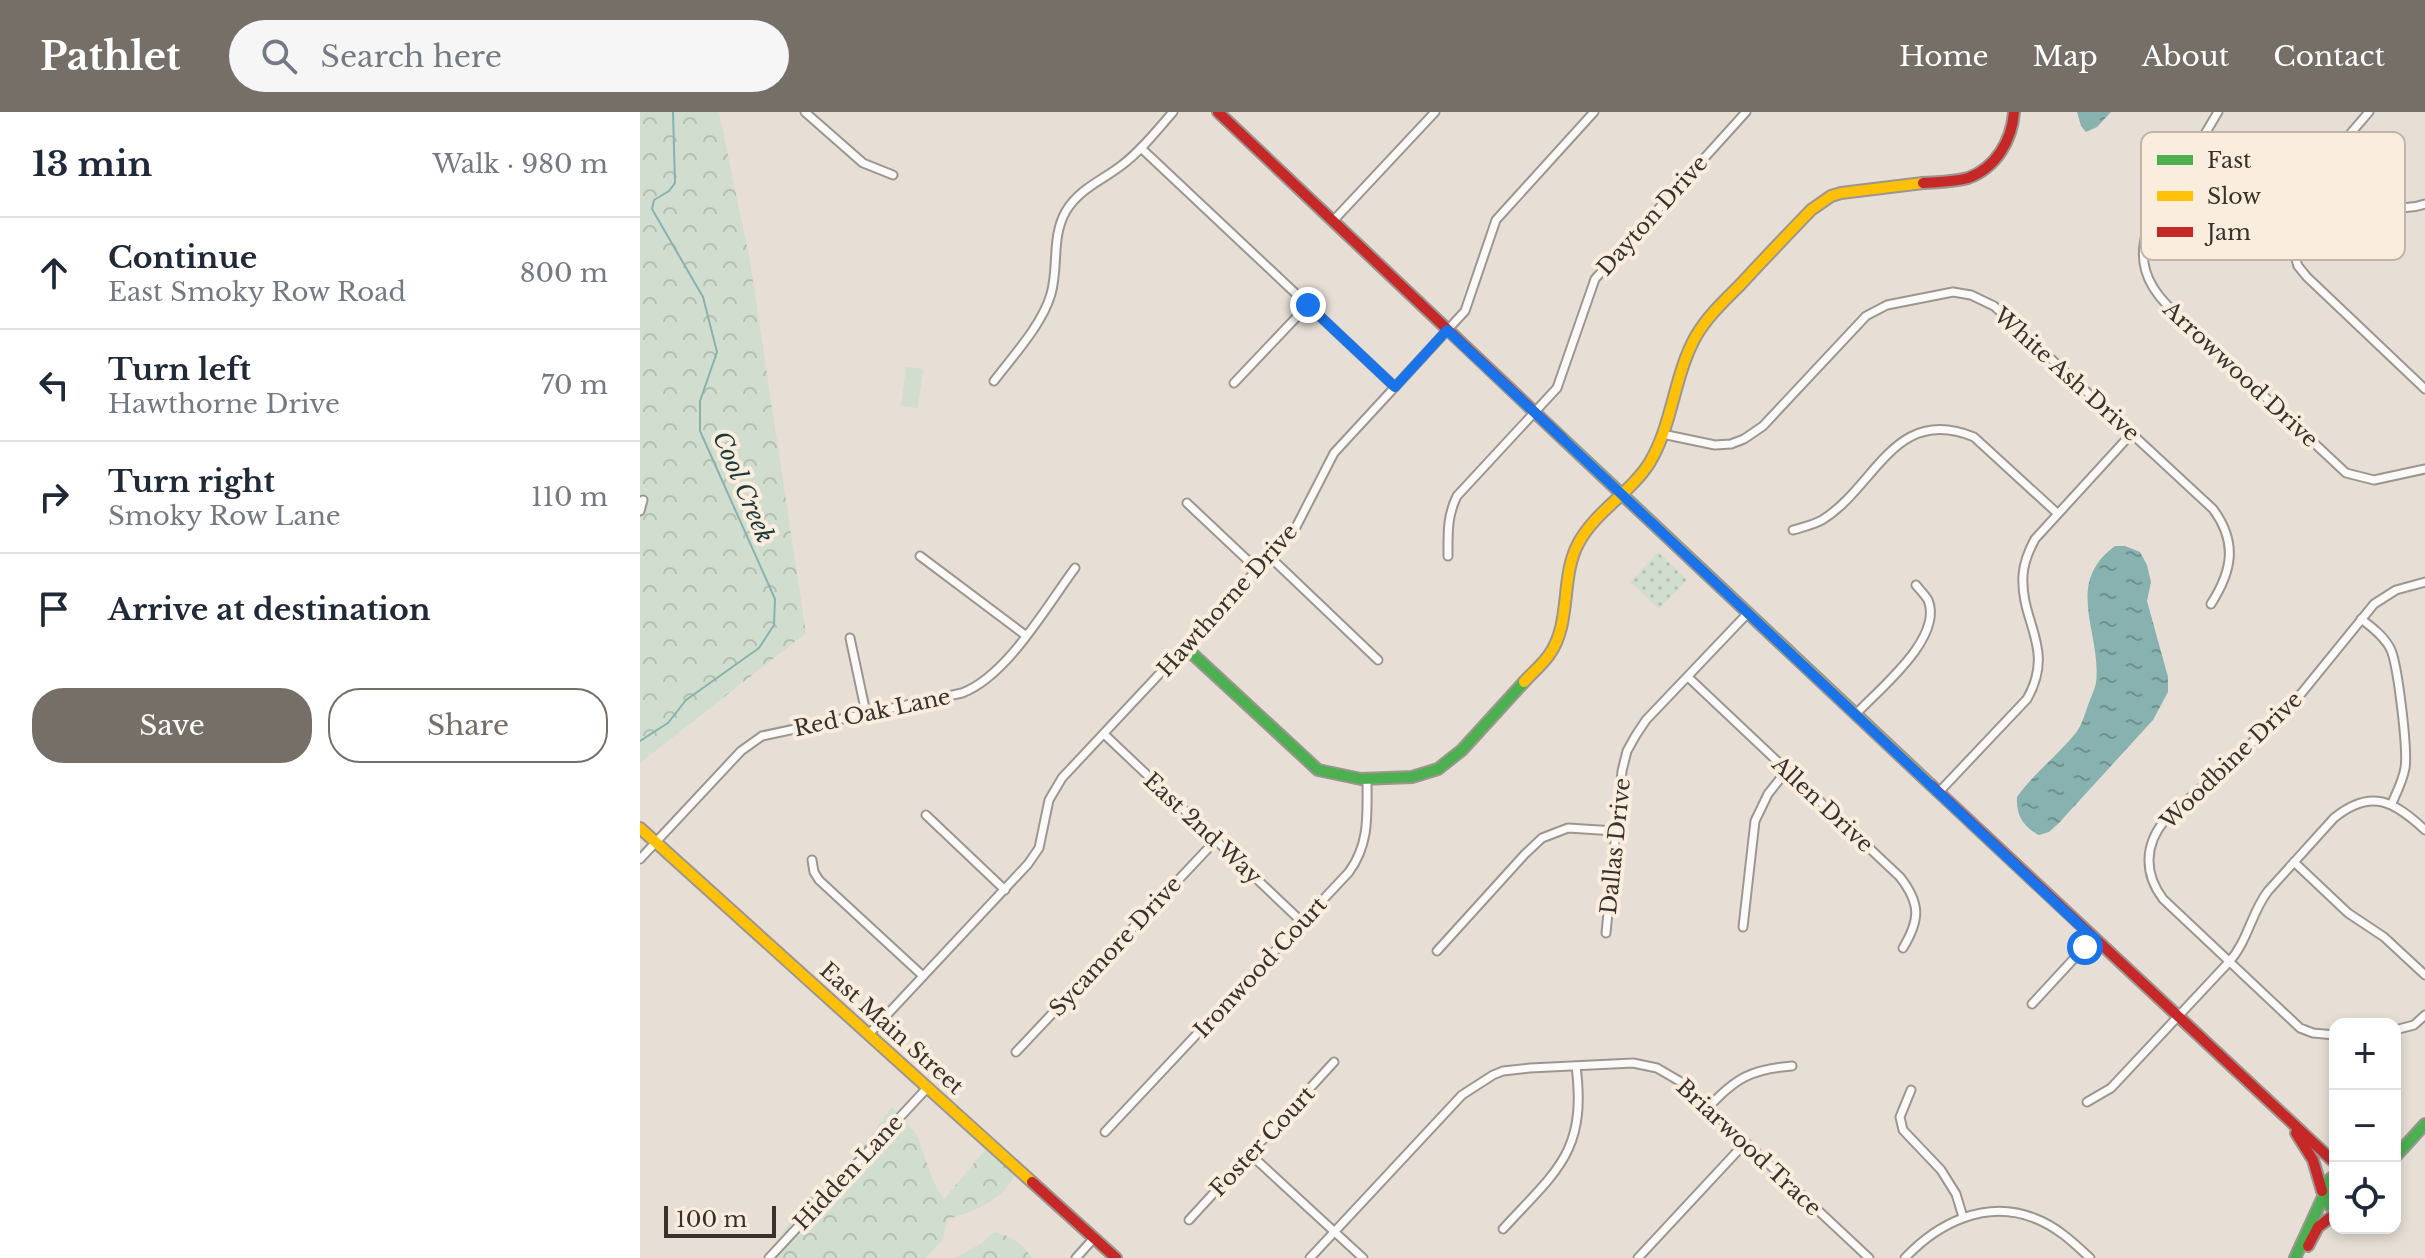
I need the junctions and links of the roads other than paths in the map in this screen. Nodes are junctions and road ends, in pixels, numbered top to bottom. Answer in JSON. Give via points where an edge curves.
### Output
{"nodes":[{"id":1,"x":805,"y":112,"type":"edge"},
{"id":2,"x":1173,"y":112,"type":"edge"},
{"id":3,"x":1218,"y":112,"type":"edge"},
{"id":4,"x":1435,"y":112,"type":"edge"},
{"id":5,"x":1594,"y":112,"type":"edge"},
{"id":6,"x":1746,"y":112,"type":"edge"},
{"id":7,"x":2014,"y":112,"type":"edge"},
{"id":8,"x":2218,"y":112,"type":"edge"},
{"id":9,"x":2369,"y":112,"type":"edge"},
{"id":10,"x":2206,"y":132,"type":"edge"},
{"id":11,"x":2352,"y":132,"type":"edge"},
{"id":12,"x":1141,"y":148,"type":"junction"},
{"id":13,"x":893,"y":175,"type":"dead end"},
{"id":14,"x":2425,"y":204,"type":"edge"},
{"id":15,"x":2405,"y":208,"type":"edge"},
{"id":16,"x":1333,"y":221,"type":"junction"},
{"id":17,"x":2142,"y":260,"type":"edge"},
{"id":18,"x":2295,"y":260,"type":"edge"},
{"id":19,"x":1308,"y":305,"type":"junction"},
{"id":20,"x":1447,"y":330,"type":"junction"},
{"id":21,"x":994,"y":381,"type":"dead end"},
{"id":22,"x":1234,"y":383,"type":"dead end"},
{"id":23,"x":1395,"y":387,"type":"junction"},
{"id":24,"x":2425,"y":389,"type":"edge"},
{"id":25,"x":1534,"y":412,"type":"junction"},
{"id":26,"x":2132,"y":433,"type":"junction"},
{"id":27,"x":1662,"y":434,"type":"junction"},
{"id":28,"x":2425,"y":469,"type":"edge"},
{"id":29,"x":1621,"y":494,"type":"junction"},
{"id":30,"x":643,"y":500,"type":"dead end"},
{"id":31,"x":1187,"y":503,"type":"dead end"},
{"id":32,"x":640,"y":511,"type":"edge"},
{"id":33,"x":2057,"y":513,"type":"junction"},
{"id":34,"x":1793,"y":530,"type":"dead end"},
{"id":35,"x":920,"y":556,"type":"dead end"},
{"id":36,"x":1448,"y":556,"type":"dead end"},
{"id":37,"x":1270,"y":557,"type":"junction"},
{"id":38,"x":1075,"y":568,"type":"dead end"},
{"id":39,"x":1258,"y":570,"type":"junction"},
{"id":40,"x":2425,"y":582,"type":"edge"},
{"id":41,"x":1916,"y":585,"type":"dead end"},
{"id":42,"x":2211,"y":604,"type":"dead end"},
{"id":43,"x":1747,"y":614,"type":"junction"},
{"id":44,"x":2361,"y":619,"type":"junction"},
{"id":45,"x":1025,"y":635,"type":"junction"},
{"id":46,"x":850,"y":638,"type":"dead end"},
{"id":47,"x":1185,"y":647,"type":"junction"},
{"id":48,"x":1378,"y":660,"type":"dead end"},
{"id":49,"x":1688,"y":677,"type":"junction"},
{"id":50,"x":866,"y":713,"type":"junction"},
{"id":51,"x":1856,"y":714,"type":"junction"},
{"id":52,"x":1104,"y":734,"type":"junction"},
{"id":53,"x":1787,"y":770,"type":"junction"},
{"id":54,"x":1367,"y":780,"type":"junction"},
{"id":55,"x":1939,"y":792,"type":"junction"},
{"id":56,"x":2392,"y":803,"type":"junction"},
{"id":57,"x":926,"y":815,"type":"dead end"},
{"id":58,"x":640,"y":828,"type":"edge"},
{"id":59,"x":2425,"y":830,"type":"edge"},
{"id":60,"x":1615,"y":831,"type":"junction"},
{"id":61,"x":1216,"y":840,"type":"junction"},
{"id":62,"x":655,"y":842,"type":"junction"},
{"id":63,"x":640,"y":859,"type":"edge"},
{"id":64,"x":812,"y":860,"type":"dead end"},
{"id":65,"x":2294,"y":862,"type":"junction"},
{"id":66,"x":1005,"y":890,"type":"junction"},
{"id":67,"x":1302,"y":922,"type":"junction"},
{"id":68,"x":1743,"y":927,"type":"dead end"},
{"id":69,"x":1606,"y":933,"type":"dead end"},
{"id":70,"x":2093,"y":938,"type":"junction"},
{"id":71,"x":1903,"y":948,"type":"dead end"},
{"id":72,"x":1437,"y":951,"type":"dead end"},
{"id":73,"x":2229,"y":962,"type":"junction"},
{"id":74,"x":2425,"y":975,"type":"edge"},
{"id":75,"x":923,"y":976,"type":"junction"},
{"id":76,"x":2032,"y":1004,"type":"dead end"},
{"id":77,"x":2425,"y":1015,"type":"edge"},
{"id":78,"x":2178,"y":1017,"type":"junction"},
{"id":79,"x":2401,"y":1028,"type":"edge"},
{"id":80,"x":869,"y":1034,"type":"junction"},
{"id":81,"x":2329,"y":1034,"type":"edge"},
{"id":82,"x":1016,"y":1052,"type":"dead end"},
{"id":83,"x":1334,"y":1062,"type":"dead end"},
{"id":84,"x":1576,"y":1066,"type":"junction"},
{"id":85,"x":1792,"y":1066,"type":"dead end"},
{"id":86,"x":928,"y":1087,"type":"junction"},
{"id":87,"x":1911,"y":1090,"type":"dead end"},
{"id":88,"x":2087,"y":1102,"type":"dead end"},
{"id":89,"x":1708,"y":1108,"type":"junction"},
{"id":90,"x":2285,"y":1118,"type":"junction"},
{"id":91,"x":2425,"y":1124,"type":"edge"},
{"id":92,"x":1105,"y":1132,"type":"dead end"},
{"id":93,"x":1745,"y":1143,"type":"junction"},
{"id":94,"x":2401,"y":1150,"type":"edge"},
{"id":95,"x":1250,"y":1154,"type":"junction"},
{"id":96,"x":2334,"y":1162,"type":"edge"},
{"id":97,"x":2329,"y":1179,"type":"edge"},
{"id":98,"x":2322,"y":1194,"type":"junction"},
{"id":99,"x":2329,"y":1207,"type":"edge"},
{"id":100,"x":1963,"y":1217,"type":"junction"},
{"id":101,"x":2329,"y":1217,"type":"edge"},
{"id":102,"x":1189,"y":1220,"type":"dead end"},
{"id":103,"x":1503,"y":1229,"type":"dead end"},
{"id":104,"x":1334,"y":1232,"type":"junction"},
{"id":105,"x":1094,"y":1238,"type":"junction"},
{"id":106,"x":769,"y":1258,"type":"edge"},
{"id":107,"x":1076,"y":1258,"type":"edge"},
{"id":108,"x":1116,"y":1258,"type":"edge"},
{"id":109,"x":1310,"y":1258,"type":"edge"},
{"id":110,"x":1363,"y":1258,"type":"edge"},
{"id":111,"x":1638,"y":1258,"type":"edge"},
{"id":112,"x":1869,"y":1258,"type":"edge"},
{"id":113,"x":1905,"y":1258,"type":"edge"},
{"id":114,"x":2090,"y":1258,"type":"edge"},
{"id":115,"x":2298,"y":1258,"type":"edge"}],
"edges":[{"from":1,"to":13,"type":"street","via":[[863,163]]},
{"from":2,"to":12,"type":"street"},
{"from":3,"to":16,"type":"street"},
{"from":4,"to":16,"type":"street"},
{"from":5,"to":20,"type":"street","name":"Hawthorne Drive","via":[[1496,220],[1465,311]]},
{"from":6,"to":25,"type":"street","name":"Dayton Drive","via":[[1595,279],[1560,382]]},
{"from":7,"to":27,"type":"street","via":[[2004,149],[1978,173],[1841,193],[1811,210],[1698,331]]},
{"from":8,"to":10,"type":"street","name":"Arrowwood Drive"},
{"from":9,"to":11,"type":"street"},
{"from":12,"to":19,"type":"street"},
{"from":12,"to":21,"type":"street","via":[[1079,194],[1066,211],[1057,235],[1050,298]]},
{"from":14,"to":15,"type":"street"},
{"from":16,"to":20,"type":"street"},
{"from":17,"to":28,"type":"street","name":"Arrowwood Drive","via":[[2153,289],[2167,305],[2346,473],[2374,480]]},
{"from":18,"to":24,"type":"street"},
{"from":19,"to":22,"type":"street"},
{"from":19,"to":23,"type":"street"},
{"from":20,"to":23,"type":"street","name":"Hawthorne Drive"},
{"from":20,"to":25,"type":"street"},
{"from":23,"to":37,"type":"street","name":"Hawthorne Drive","via":[[1334,453],[1295,529]]},
{"from":25,"to":29,"type":"street"},
{"from":25,"to":36,"type":"street","name":"Dayton Drive","via":[[1457,496],[1447,525]]},
{"from":26,"to":27,"type":"street","name":"White Ash Drive","via":[[1994,306],[1953,292],[1887,305],[1866,316],[1763,426],[1744,439],[1715,445]]},
{"from":26,"to":33,"type":"street"},
{"from":26,"to":42,"type":"street","name":"White Ash Drive","via":[[2221,519],[2229,560],[2227,577]]},
{"from":27,"to":29,"type":"street","via":[[1649,464]]},
{"from":29,"to":43,"type":"street"},
{"from":29,"to":54,"type":"street","via":[[1575,549],[1561,628],[1549,655],[1447,763],[1427,774]]},
{"from":30,"to":32,"type":"street"},
{"from":31,"to":39,"type":"street"},
{"from":33,"to":34,"type":"street","via":[[1974,437],[1939,429],[1899,443],[1832,513]]},
{"from":33,"to":55,"type":"street","via":[[2035,539],[2023,576],[2038,647],[2033,688]]},
{"from":35,"to":45,"type":"street"},
{"from":37,"to":39,"type":"street","name":"Hawthorne Drive"},
{"from":37,"to":48,"type":"street"},
{"from":38,"to":45,"type":"street","name":"Red Oak Lane"},
{"from":39,"to":47,"type":"street","name":"Hawthorne Drive"},
{"from":40,"to":44,"type":"street","name":"Woodbine Drive","via":[[2383,597]]},
{"from":41,"to":51,"type":"street","via":[[1929,606],[1924,638]]},
{"from":43,"to":49,"type":"street","name":"Dallas Drive"},
{"from":43,"to":51,"type":"street"},
{"from":44,"to":56,"type":"street","via":[[2387,643],[2396,668],[2406,754]]},
{"from":44,"to":73,"type":"street","name":"Woodbine Drive","via":[[2287,711],[2176,809],[2155,835],[2148,863],[2156,891]]},
{"from":45,"to":50,"type":"street","name":"Red Oak Lane","via":[[998,670],[974,688]]},
{"from":46,"to":50,"type":"street"},
{"from":47,"to":52,"type":"street","name":"Hawthorne Drive"},
{"from":47,"to":54,"type":"street","via":[[1318,770]]},
{"from":49,"to":53,"type":"street","name":"Allen Drive"},
{"from":49,"to":60,"type":"street","name":"Dallas Drive","via":[[1631,743]]},
{"from":50,"to":62,"type":"street","name":"Red Oak Lane","via":[[762,736]]},
{"from":51,"to":55,"type":"street"},
{"from":52,"to":61,"type":"street","name":"East 2nd Way"},
{"from":52,"to":66,"type":"street","name":"Hawthorne Drive","via":[[1054,788],[1039,848]]},
{"from":53,"to":68,"type":"street","via":[[1755,821]]},
{"from":53,"to":71,"type":"street","name":"Allen Drive","via":[[1909,888],[1917,916]]},
{"from":54,"to":67,"type":"street","name":"Ironwood Court","via":[[1367,834],[1361,853]]},
{"from":55,"to":70,"type":"street"},
{"from":56,"to":59,"type":"street"},
{"from":56,"to":65,"type":"street","via":[[2366,801],[2346,809]]},
{"from":57,"to":66,"type":"street"},
{"from":58,"to":62,"type":"street","name":"East Main Street"},
{"from":60,"to":69,"type":"street","name":"Dallas Drive"},
{"from":60,"to":72,"type":"street","via":[[1568,828],[1542,838]]},
{"from":61,"to":67,"type":"street","name":"East 2nd Way"},
{"from":61,"to":82,"type":"street","name":"Sycamore Drive"},
{"from":62,"to":63,"type":"street","name":"Red Oak Lane"},
{"from":62,"to":80,"type":"street","name":"East Main Street"},
{"from":64,"to":75,"type":"street","via":[[819,880]]},
{"from":65,"to":73,"type":"street","via":[[2259,903],[2245,942]]},
{"from":65,"to":74,"type":"street"},
{"from":66,"to":75,"type":"street","name":"Hawthorne Drive"},
{"from":67,"to":92,"type":"street","name":"Ironwood Court"},
{"from":70,"to":76,"type":"street"},
{"from":70,"to":78,"type":"street"},
{"from":73,"to":78,"type":"street"},
{"from":73,"to":81,"type":"street","name":"Woodbine Drive","via":[[2300,1028]]},
{"from":75,"to":80,"type":"street","name":"Hawthorne Drive"},
{"from":77,"to":79,"type":"street"},
{"from":78,"to":88,"type":"street","via":[[2111,1088]]},
{"from":78,"to":90,"type":"street"},
{"from":80,"to":86,"type":"street","name":"East Main Street"},
{"from":83,"to":95,"type":"street","name":"Foster Court"},
{"from":84,"to":89,"type":"street","name":"Briarwood Trace","via":[[1633,1063],[1657,1068]]},
{"from":84,"to":103,"type":"street","via":[[1578,1119],[1569,1151]]},
{"from":84,"to":104,"type":"street","name":"Briarwood Trace","via":[[1503,1071],[1473,1086]]},
{"from":85,"to":89,"type":"street","via":[[1747,1074]]},
{"from":86,"to":105,"type":"street","name":"East Main Street"},
{"from":86,"to":106,"type":"street","name":"Hidden Lane"},
{"from":87,"to":100,"type":"street","via":[[1900,1117],[1903,1130],[1941,1170]]},
{"from":89,"to":93,"type":"street","name":"Briarwood Trace"},
{"from":90,"to":96,"type":"street"},
{"from":90,"to":98,"type":"street","via":[[2310,1153]]},
{"from":91,"to":94,"type":"street"},
{"from":93,"to":111,"type":"street"},
{"from":93,"to":112,"type":"street","name":"Briarwood Trace"},
{"from":95,"to":102,"type":"street","name":"Foster Court"},
{"from":95,"to":104,"type":"street"},
{"from":97,"to":98,"type":"street"},
{"from":98,"to":99,"type":"street"},
{"from":98,"to":115,"type":"street"},
{"from":100,"to":113,"type":"street","via":[[1934,1232]]},
{"from":100,"to":114,"type":"street","via":[[1990,1212],[2034,1217]]},
{"from":101,"to":115,"type":"street"},
{"from":104,"to":109,"type":"street","name":"Briarwood Trace"},
{"from":104,"to":110,"type":"street"},
{"from":105,"to":107,"type":"street"},
{"from":105,"to":108,"type":"street","name":"East Main Street"}]}
